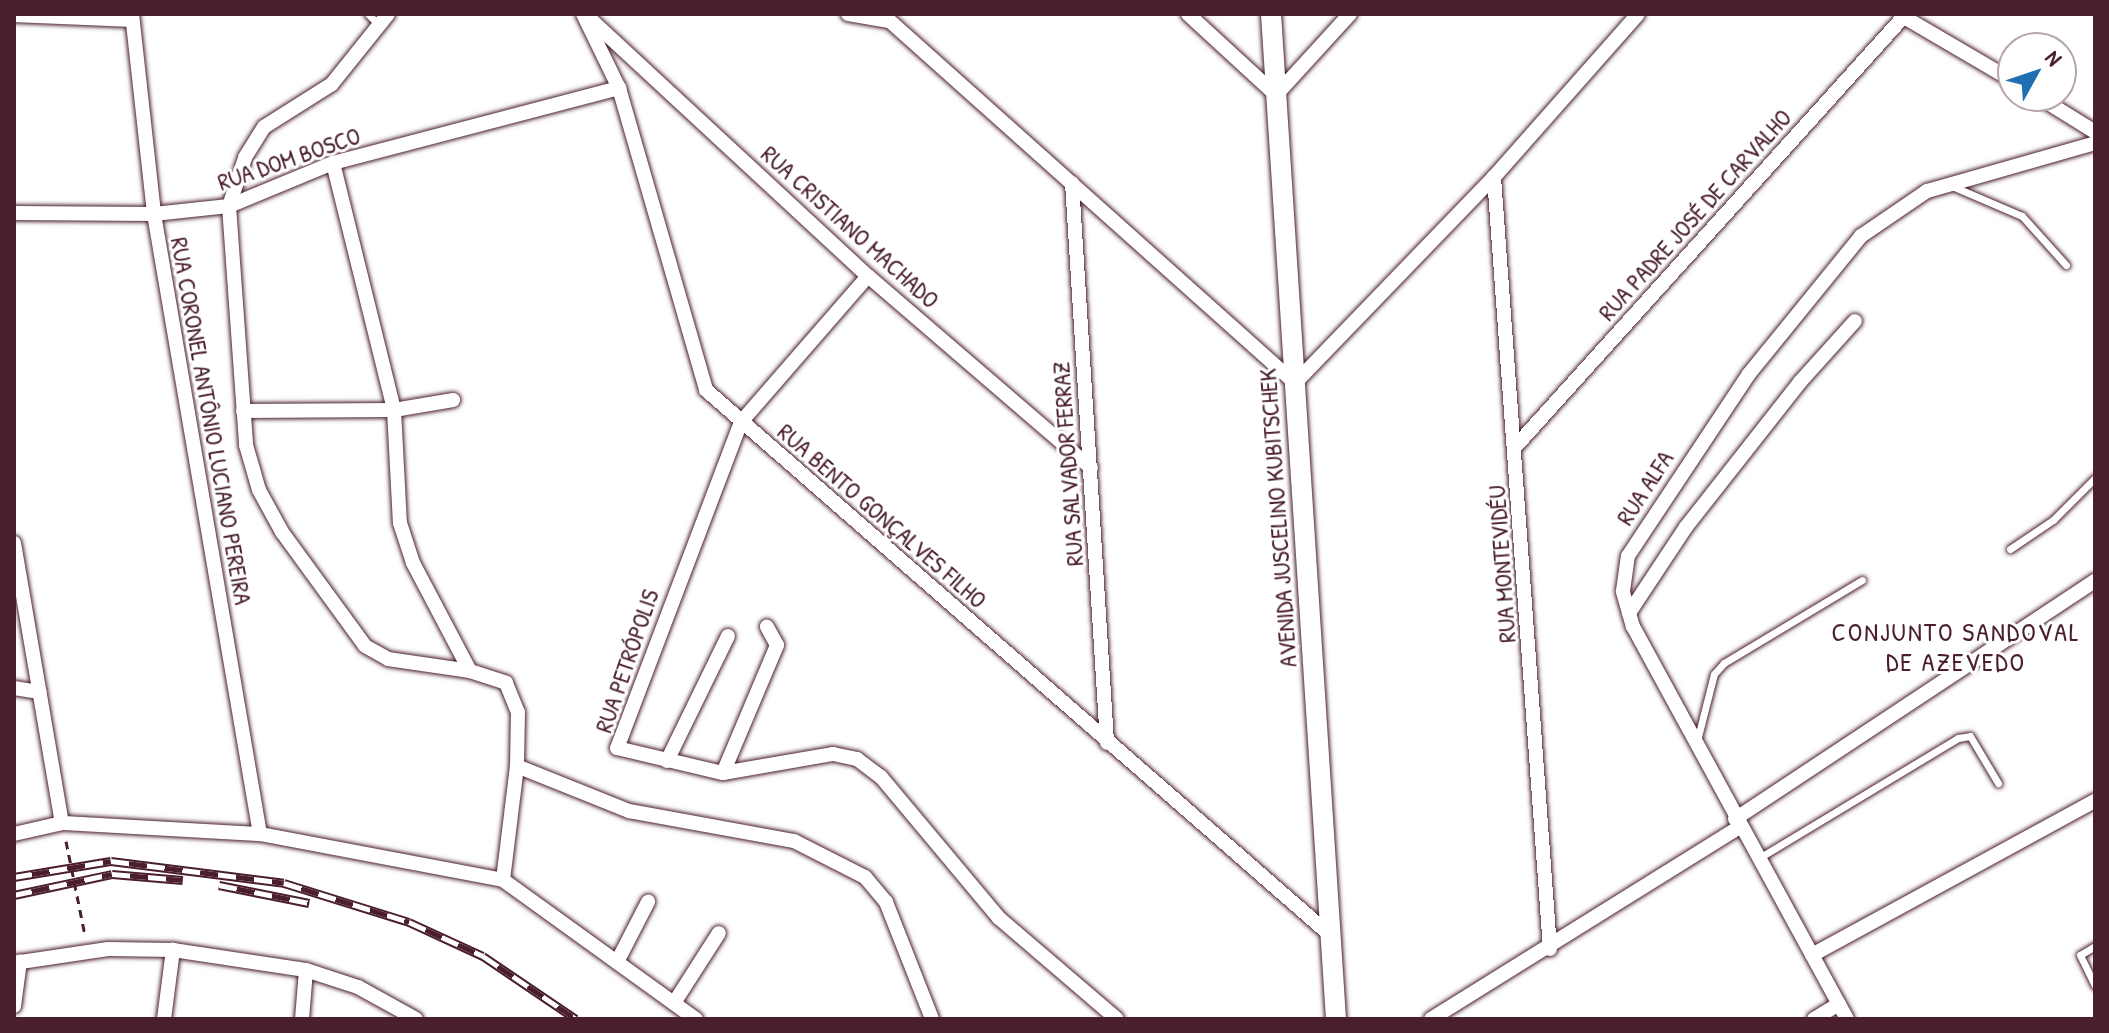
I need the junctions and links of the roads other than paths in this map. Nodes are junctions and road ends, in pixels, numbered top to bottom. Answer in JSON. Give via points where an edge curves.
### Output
{"nodes":[{"id":1,"x":368,"y":14,"type":"edge"},
{"id":2,"x":584,"y":14,"type":"edge"},
{"id":3,"x":848,"y":14,"type":"edge"},
{"id":4,"x":1188,"y":14,"type":"edge"},
{"id":5,"x":1271,"y":14,"type":"edge"},
{"id":6,"x":1350,"y":14,"type":"edge"},
{"id":7,"x":1638,"y":14,"type":"edge"},
{"id":8,"x":14,"y":15,"type":"edge"},
{"id":9,"x":1905,"y":16,"type":"edge"},
{"id":10,"x":132,"y":17,"type":"edge"},
{"id":11,"x":885,"y":17,"type":"edge"},
{"id":12,"x":384,"y":20,"type":"edge"},
{"id":13,"x":1997,"y":71,"type":"edge"},
{"id":14,"x":619,"y":88,"type":"junction"},
{"id":15,"x":1276,"y":95,"type":"junction"},
{"id":16,"x":2063,"y":112,"type":"edge"},
{"id":17,"x":2095,"y":132,"type":"edge"},
{"id":18,"x":2095,"y":143,"type":"edge"},
{"id":19,"x":333,"y":163,"type":"junction"},
{"id":20,"x":1494,"y":177,"type":"junction"},
{"id":21,"x":1072,"y":183,"type":"junction"},
{"id":22,"x":1950,"y":185,"type":"junction"},
{"id":23,"x":229,"y":206,"type":"junction"},
{"id":24,"x":14,"y":213,"type":"edge"},
{"id":25,"x":154,"y":214,"type":"junction"},
{"id":26,"x":2066,"y":265,"type":"dead end"},
{"id":27,"x":868,"y":276,"type":"junction"},
{"id":28,"x":1855,"y":321,"type":"dead end"},
{"id":29,"x":1295,"y":383,"type":"junction"},
{"id":30,"x":453,"y":400,"type":"dead end"},
{"id":31,"x":394,"y":410,"type":"junction"},
{"id":32,"x":243,"y":411,"type":"junction"},
{"id":33,"x":741,"y":422,"type":"junction"},
{"id":34,"x":1516,"y":446,"type":"junction"},
{"id":35,"x":1091,"y":468,"type":"junction"},
{"id":36,"x":2095,"y":478,"type":"edge"},
{"id":37,"x":14,"y":543,"type":"edge"},
{"id":38,"x":2010,"y":549,"type":"dead end"},
{"id":39,"x":1862,"y":580,"type":"dead end"},
{"id":40,"x":2095,"y":581,"type":"edge"},
{"id":41,"x":1629,"y":613,"type":"junction"},
{"id":42,"x":767,"y":627,"type":"dead end"},
{"id":43,"x":728,"y":636,"type":"dead end"},
{"id":44,"x":470,"y":671,"type":"junction"},
{"id":45,"x":14,"y":688,"type":"edge"},
{"id":46,"x":40,"y":692,"type":"junction"},
{"id":47,"x":1107,"y":743,"type":"junction"},
{"id":48,"x":1697,"y":747,"type":"junction"},
{"id":49,"x":667,"y":761,"type":"junction"},
{"id":50,"x":517,"y":766,"type":"junction"},
{"id":51,"x":723,"y":773,"type":"junction"},
{"id":52,"x":1998,"y":783,"type":"dead end"},
{"id":53,"x":2095,"y":801,"type":"edge"},
{"id":54,"x":62,"y":823,"type":"junction"},
{"id":55,"x":1737,"y":823,"type":"junction"},
{"id":56,"x":14,"y":834,"type":"edge"},
{"id":57,"x":260,"y":834,"type":"junction"},
{"id":58,"x":1757,"y":859,"type":"junction"},
{"id":59,"x":503,"y":880,"type":"junction"},
{"id":60,"x":648,"y":902,"type":"dead end"},
{"id":61,"x":719,"y":933,"type":"dead end"},
{"id":62,"x":1330,"y":935,"type":"junction"},
{"id":63,"x":2095,"y":946,"type":"edge"},
{"id":64,"x":1550,"y":949,"type":"junction"},
{"id":65,"x":173,"y":950,"type":"junction"},
{"id":66,"x":1812,"y":955,"type":"junction"},
{"id":67,"x":17,"y":962,"type":"edge"},
{"id":68,"x":617,"y":962,"type":"junction"},
{"id":69,"x":306,"y":970,"type":"junction"},
{"id":70,"x":2095,"y":986,"type":"edge"},
{"id":71,"x":674,"y":1003,"type":"junction"},
{"id":72,"x":1839,"y":1004,"type":"junction"},
{"id":73,"x":14,"y":1006,"type":"edge"},
{"id":74,"x":164,"y":1019,"type":"edge"},
{"id":75,"x":302,"y":1019,"type":"edge"},
{"id":76,"x":416,"y":1019,"type":"edge"},
{"id":77,"x":696,"y":1019,"type":"edge"},
{"id":78,"x":932,"y":1019,"type":"edge"},
{"id":79,"x":1117,"y":1019,"type":"edge"},
{"id":80,"x":1336,"y":1019,"type":"edge"},
{"id":81,"x":1431,"y":1019,"type":"edge"},
{"id":82,"x":1814,"y":1019,"type":"edge"},
{"id":83,"x":1847,"y":1019,"type":"edge"}],
"edges":[{"from":1,"to":12,"type":"lane"},
{"from":2,"to":14,"type":"street","name":"RUA BENTO GONÇALVES FILHO"},
{"from":2,"to":27,"type":"street","name":"RUA CRISTIANO MACHADO"},
{"from":3,"to":11,"type":"street"},
{"from":4,"to":15,"type":"street"},
{"from":5,"to":15,"type":"street","name":"AVENIDA JUSCELINO KUBITSCHEK"},
{"from":6,"to":15,"type":"street"},
{"from":7,"to":20,"type":"street"},
{"from":8,"to":10,"type":"street"},
{"from":9,"to":13,"type":"street"},
{"from":9,"to":34,"type":"street","name":"RUA PADRE JOSÉ DE CARVALHO"},
{"from":10,"to":25,"type":"street","name":"RUA CORONEL ANTÔNIO LUCIANO PEREIRA"},
{"from":11,"to":21,"type":"street"},
{"from":12,"to":23,"type":"street","via":[[332,84],[264,127],[245,158]]},
{"from":14,"to":19,"type":"street","name":"RUA DOM BOSCO"},
{"from":14,"to":33,"type":"street","name":"RUA BENTO GONÇALVES FILHO","via":[[706,390]]},
{"from":15,"to":29,"type":"street","name":"AVENIDA JUSCELINO KUBITSCHEK"},
{"from":16,"to":17,"type":"street"},
{"from":18,"to":22,"type":"street","name":"RUA ALFA"},
{"from":19,"to":23,"type":"street","name":"RUA DOM BOSCO"},
{"from":19,"to":31,"type":"street"},
{"from":20,"to":29,"type":"street"},
{"from":20,"to":34,"type":"street","name":"RUA MONTEVIDÉU"},
{"from":21,"to":29,"type":"street"},
{"from":21,"to":35,"type":"street","name":"RUA SALVADOR FERRAZ"},
{"from":22,"to":26,"type":"lane","via":[[2022,216]]},
{"from":22,"to":41,"type":"street","name":"RUA ALFA","via":[[1889,213],[1861,236],[1749,374],[1628,556],[1623,591]]},
{"from":23,"to":25,"type":"street","name":"RUA DOM BOSCO"},
{"from":23,"to":32,"type":"street"},
{"from":24,"to":25,"type":"street","name":"RUA DOM BOSCO"},
{"from":25,"to":57,"type":"street","name":"RUA CORONEL ANTÔNIO LUCIANO PEREIRA"},
{"from":27,"to":33,"type":"street","name":"RUA PETRÓPOLIS"},
{"from":27,"to":35,"type":"street","name":"RUA CRISTIANO MACHADO"},
{"from":28,"to":41,"type":"street","via":[[1686,527]]},
{"from":29,"to":62,"type":"street","name":"AVENIDA JUSCELINO KUBITSCHEK"},
{"from":30,"to":31,"type":"street"},
{"from":31,"to":32,"type":"street"},
{"from":31,"to":44,"type":"street","via":[[400,523],[413,563]]},
{"from":32,"to":44,"type":"street","via":[[259,490],[282,532],[365,646],[423,668]]},
{"from":33,"to":47,"type":"street","name":"RUA BENTO GONÇALVES FILHO"},
{"from":33,"to":49,"type":"street","name":"RUA PETRÓPOLIS","via":[[617,748]]},
{"from":34,"to":64,"type":"street","name":"RUA MONTEVIDÉU"},
{"from":35,"to":47,"type":"street","name":"RUA SALVADOR FERRAZ"},
{"from":36,"to":38,"type":"lane","via":[[2053,520]]},
{"from":37,"to":46,"type":"street"},
{"from":39,"to":48,"type":"lane","via":[[1724,663],[1714,674]]},
{"from":40,"to":55,"type":"street"},
{"from":41,"to":48,"type":"street","name":"RUA ALFA"},
{"from":42,"to":51,"type":"street","via":[[777,645]]},
{"from":43,"to":49,"type":"street"},
{"from":44,"to":50,"type":"street","via":[[506,683],[514,696]]},
{"from":45,"to":46,"type":"street"},
{"from":46,"to":54,"type":"street"},
{"from":47,"to":62,"type":"street","name":"RUA BENTO GONÇALVES FILHO"},
{"from":48,"to":55,"type":"street","name":"RUA ALFA"},
{"from":49,"to":51,"type":"street","name":"RUA PETRÓPOLIS"},
{"from":50,"to":59,"type":"street"},
{"from":50,"to":78,"type":"street","via":[[629,811],[794,841],[839,860],[865,877],[886,902]]},
{"from":51,"to":79,"type":"street","name":"RUA PETRÓPOLIS","via":[[833,754],[857,759],[881,777],[999,918]]},
{"from":52,"to":58,"type":"lane","via":[[1970,736],[1958,738],[1903,766]]},
{"from":53,"to":66,"type":"street"},
{"from":54,"to":56,"type":"street"},
{"from":54,"to":57,"type":"street"},
{"from":55,"to":58,"type":"street","name":"RUA ALFA"},
{"from":55,"to":64,"type":"street"},
{"from":57,"to":59,"type":"street"},
{"from":58,"to":66,"type":"street","name":"RUA ALFA"},
{"from":59,"to":68,"type":"street"},
{"from":60,"to":68,"type":"street"},
{"from":61,"to":71,"type":"street"},
{"from":62,"to":80,"type":"street","name":"AVENIDA JUSCELINO KUBITSCHEK"},
{"from":63,"to":70,"type":"lane","via":[[2080,955]]},
{"from":64,"to":81,"type":"street"},
{"from":65,"to":67,"type":"street","via":[[88,951]]},
{"from":65,"to":69,"type":"street"},
{"from":65,"to":74,"type":"street"},
{"from":66,"to":72,"type":"street","name":"RUA ALFA"},
{"from":67,"to":73,"type":"street"},
{"from":68,"to":71,"type":"street"},
{"from":69,"to":75,"type":"street"},
{"from":69,"to":76,"type":"street","via":[[358,987]]},
{"from":71,"to":77,"type":"street"},
{"from":72,"to":82,"type":"street"},
{"from":72,"to":83,"type":"street","name":"RUA ALFA"}]}
